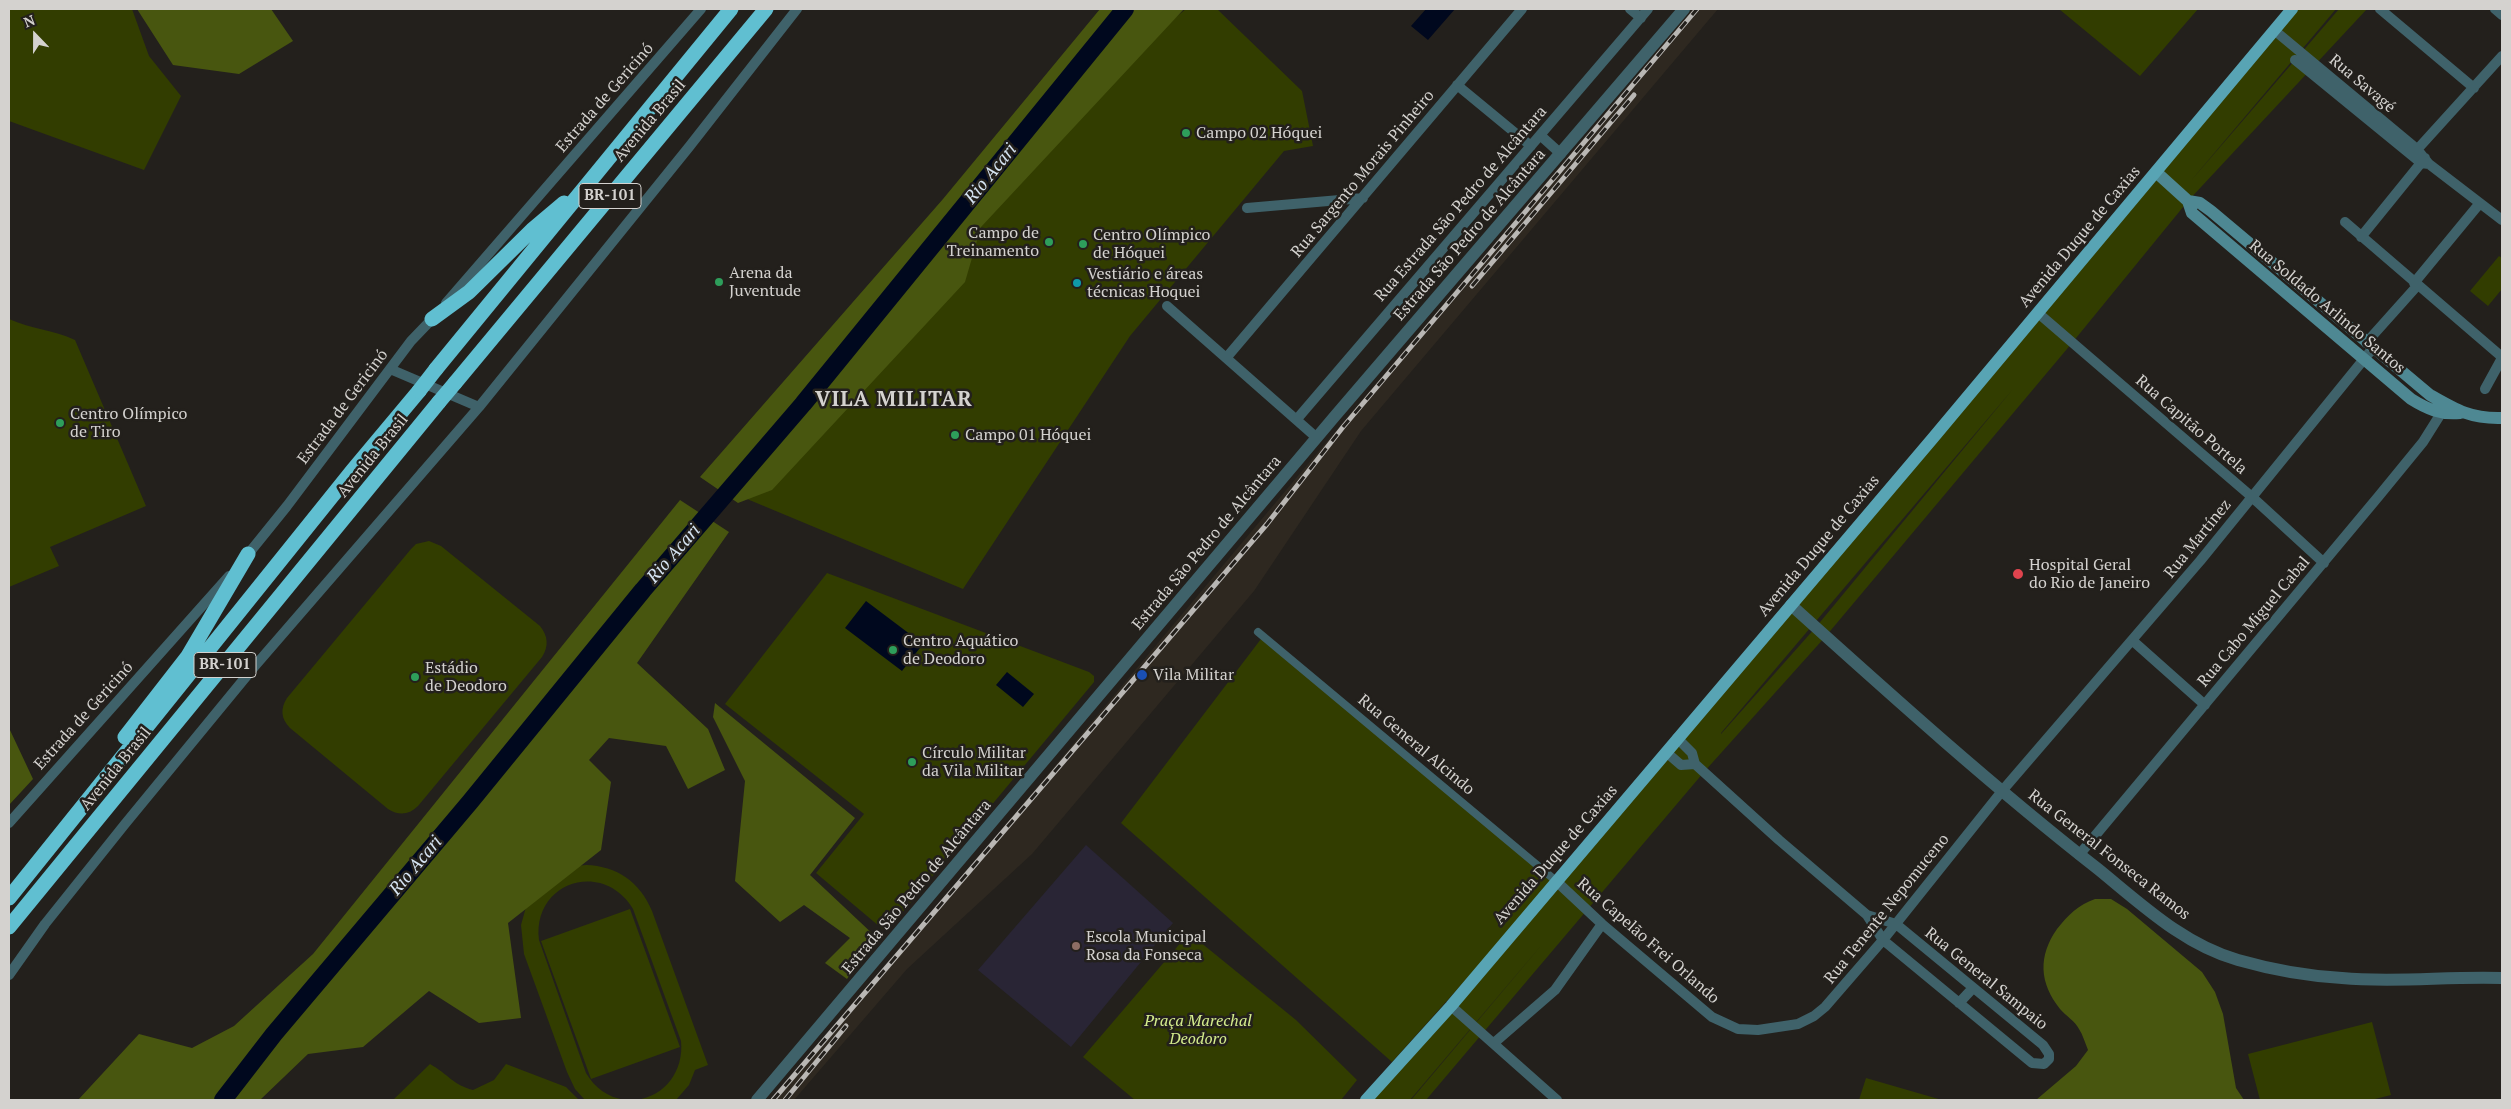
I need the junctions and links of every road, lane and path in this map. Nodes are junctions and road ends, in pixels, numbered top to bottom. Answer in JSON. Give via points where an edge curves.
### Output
{"nodes":[{"id":1,"x":701,"y":9,"type":"edge"},
{"id":2,"x":731,"y":9,"type":"edge"},
{"id":3,"x":766,"y":9,"type":"edge"},
{"id":4,"x":797,"y":9,"type":"edge"},
{"id":5,"x":1522,"y":9,"type":"edge"},
{"id":6,"x":1630,"y":9,"type":"edge"},
{"id":7,"x":1648,"y":9,"type":"edge"},
{"id":8,"x":1684,"y":9,"type":"edge"},
{"id":9,"x":2292,"y":9,"type":"edge"},
{"id":10,"x":2380,"y":9,"type":"edge"},
{"id":11,"x":2495,"y":9,"type":"edge"},
{"id":12,"x":2502,"y":15,"type":"edge"},
{"id":13,"x":1641,"y":18,"type":"junction"},
{"id":14,"x":2274,"y":30,"type":"junction"},
{"id":15,"x":2502,"y":56,"type":"edge"},
{"id":16,"x":1457,"y":85,"type":"junction"},
{"id":17,"x":2474,"y":88,"type":"junction"},
{"id":18,"x":1540,"y":135,"type":"junction"},
{"id":19,"x":1531,"y":146,"type":"junction"},
{"id":20,"x":2414,"y":152,"type":"junction"},
{"id":21,"x":1561,"y":154,"type":"junction"},
{"id":22,"x":2425,"y":161,"type":"junction"},
{"id":23,"x":2156,"y":172,"type":"junction"},
{"id":24,"x":594,"y":177,"type":"junction"},
{"id":25,"x":1363,"y":198,"type":"junction"},
{"id":26,"x":2188,"y":201,"type":"junction"},
{"id":27,"x":2480,"y":203,"type":"junction"},
{"id":28,"x":1247,"y":208,"type":"dead end"},
{"id":29,"x":2502,"y":220,"type":"edge"},
{"id":30,"x":2345,"y":222,"type":"dead end"},
{"id":31,"x":2361,"y":236,"type":"junction"},
{"id":32,"x":2415,"y":285,"type":"junction"},
{"id":33,"x":1167,"y":306,"type":"dead end"},
{"id":34,"x":2038,"y":313,"type":"junction"},
{"id":35,"x":432,"y":319,"type":"junction"},
{"id":36,"x":2370,"y":345,"type":"junction"},
{"id":37,"x":1227,"y":357,"type":"junction"},
{"id":38,"x":2502,"y":358,"type":"edge"},
{"id":39,"x":2364,"y":360,"type":"junction"},
{"id":40,"x":390,"y":369,"type":"junction"},
{"id":41,"x":2485,"y":389,"type":"dead end"},
{"id":42,"x":479,"y":407,"type":"junction"},
{"id":43,"x":2444,"y":409,"type":"junction"},
{"id":44,"x":2502,"y":418,"type":"edge"},
{"id":45,"x":1297,"y":419,"type":"junction"},
{"id":46,"x":1317,"y":438,"type":"junction"},
{"id":47,"x":2252,"y":497,"type":"junction"},
{"id":48,"x":248,"y":554,"type":"junction"},
{"id":49,"x":2324,"y":562,"type":"junction"},
{"id":50,"x":1791,"y":605,"type":"junction"},
{"id":51,"x":1258,"y":632,"type":"dead end"},
{"id":52,"x":2133,"y":641,"type":"junction"},
{"id":53,"x":2205,"y":705,"type":"junction"},
{"id":54,"x":1677,"y":738,"type":"junction"},
{"id":55,"x":1666,"y":752,"type":"junction"},
{"id":56,"x":1695,"y":764,"type":"junction"},
{"id":57,"x":2002,"y":791,"type":"junction"},
{"id":58,"x":9,"y":824,"type":"edge"},
{"id":59,"x":56,"y":838,"type":"junction"},
{"id":60,"x":2079,"y":855,"type":"junction"},
{"id":61,"x":1555,"y":880,"type":"junction"},
{"id":62,"x":9,"y":898,"type":"edge"},
{"id":63,"x":1867,"y":915,"type":"junction"},
{"id":64,"x":1602,"y":924,"type":"junction"},
{"id":65,"x":1896,"y":924,"type":"junction"},
{"id":66,"x":11,"y":926,"type":"edge"},
{"id":67,"x":1882,"y":940,"type":"junction"},
{"id":68,"x":9,"y":975,"type":"edge"},
{"id":69,"x":2502,"y":978,"type":"edge"},
{"id":70,"x":1974,"y":988,"type":"junction"},
{"id":71,"x":1959,"y":1003,"type":"junction"},
{"id":72,"x":1451,"y":1006,"type":"junction"},
{"id":73,"x":1781,"y":1028,"type":"joint"},
{"id":74,"x":1494,"y":1043,"type":"junction"},
{"id":75,"x":757,"y":1100,"type":"edge"},
{"id":76,"x":1366,"y":1100,"type":"edge"},
{"id":77,"x":1557,"y":1100,"type":"edge"}],
"edges":[{"from":1,"to":35,"type":"street","name":"Estrada de Gericinó"},
{"from":2,"to":24,"type":"highway","name":"Avenida Brasil","number":"BR-101"},
{"from":3,"to":66,"type":"highway","name":"Avenida Brasil","number":"BR-101","bridge":true,"via":[[439,402]]},
{"from":4,"to":42,"type":"street","via":[[690,147]]},
{"from":5,"to":16,"type":"street","name":"Rua Sargento Morais Pinheiro"},
{"from":6,"to":13,"type":"street"},
{"from":7,"to":13,"type":"street","name":"Rua Estrada São Pedro de Alcântara"},
{"from":8,"to":21,"type":"street","name":"Estrada São Pedro de Alcântara"},
{"from":9,"to":14,"type":"main road","name":"Avenida Duque de Caxias"},
{"from":10,"to":17,"type":"street"},
{"from":11,"to":12,"type":"street"},
{"from":13,"to":18,"type":"street","name":"Rua Estrada São Pedro de Alcântara"},
{"from":14,"to":20,"type":"street","name":"Rua Savagé","via":[[2298,56]]},
{"from":14,"to":23,"type":"main road","name":"Avenida Duque de Caxias"},
{"from":15,"to":17,"type":"street"},
{"from":16,"to":19,"type":"street"},
{"from":16,"to":25,"type":"street","name":"Rua Sargento Morais Pinheiro"},
{"from":17,"to":20,"type":"street"},
{"from":18,"to":19,"type":"street","name":"Rua Estrada São Pedro de Alcântara"},
{"from":18,"to":21,"type":"street"},
{"from":19,"to":45,"type":"street","name":"Rua Estrada São Pedro de Alcântara"},
{"from":20,"to":22,"type":"street","name":"Rua Savagé"},
{"from":21,"to":46,"type":"street","name":"Estrada São Pedro de Alcântara"},
{"from":22,"to":27,"type":"street","name":"Rua Savagé"},
{"from":22,"to":31,"type":"street"},
{"from":23,"to":26,"type":"main road","name":"Rua Soldado Arlindo Santos"},
{"from":23,"to":34,"type":"main road","name":"Avenida Duque de Caxias"},
{"from":24,"to":35,"type":"highway","via":[[532,230],[469,292]]},
{"from":24,"to":59,"type":"highway","name":"Avenida Brasil","number":"BR-101","bridge":true},
{"from":25,"to":28,"type":"street"},
{"from":25,"to":37,"type":"street","name":"Rua Sargento Morais Pinheiro"},
{"from":26,"to":36,"type":"main road","name":"Rua Soldado Arlindo Santos","via":[[2200,203]]},
{"from":26,"to":39,"type":"main road","name":"Rua Soldado Arlindo Santos","via":[[2192,213]]},
{"from":27,"to":29,"type":"street","name":"Rua Savagé"},
{"from":27,"to":32,"type":"street","name":"Rua Martínez"},
{"from":30,"to":31,"type":"street"},
{"from":31,"to":32,"type":"street"},
{"from":32,"to":36,"type":"street","name":"Rua Martínez"},
{"from":32,"to":38,"type":"street"},
{"from":33,"to":37,"type":"street"},
{"from":34,"to":47,"type":"street","name":"Rua Capitão Portela"},
{"from":34,"to":50,"type":"main road","name":"Avenida Duque de Caxias"},
{"from":35,"to":40,"type":"street","name":"Estrada de Gericinó"},
{"from":36,"to":39,"type":"street","name":"Rua Martínez"},
{"from":36,"to":43,"type":"main road","name":"Rua Soldado Arlindo Santos"},
{"from":37,"to":45,"type":"street"},
{"from":38,"to":41,"type":"street"},
{"from":39,"to":43,"type":"main road","name":"Rua Soldado Arlindo Santos","via":[[2411,399],[2426,408]]},
{"from":39,"to":47,"type":"street","name":"Rua Martínez"},
{"from":40,"to":42,"type":"street"},
{"from":40,"to":48,"type":"street","name":"Estrada de Gericinó"},
{"from":42,"to":68,"type":"street","via":[[254,667],[65,898]]},
{"from":43,"to":44,"type":"main road","name":"Rua Soldado Arlindo Santos","via":[[2466,415]]},
{"from":43,"to":49,"type":"street","name":"Rua Cabo Miguel Cabal","via":[[2414,453]]},
{"from":45,"to":46,"type":"street"},
{"from":46,"to":75,"type":"street","name":"Estrada São Pedro de Alcântara"},
{"from":47,"to":49,"type":"street","name":"Rua Capitão Portela"},
{"from":47,"to":52,"type":"street","name":"Rua Martínez"},
{"from":48,"to":58,"type":"street","name":"Estrada de Gericinó"},
{"from":48,"to":59,"type":"highway","via":[[188,656],[62,820]]},
{"from":49,"to":53,"type":"street","name":"Rua Cabo Miguel Cabal"},
{"from":50,"to":54,"type":"main road","name":"Avenida Duque de Caxias"},
{"from":50,"to":57,"type":"street","name":"Rua General Fonseca Ramos"},
{"from":51,"to":61,"type":"street","name":"Rua General Alcindo"},
{"from":52,"to":53,"type":"street"},
{"from":52,"to":57,"type":"street","name":"Rua Martínez"},
{"from":53,"to":60,"type":"street","name":"Rua Cabo Miguel Cabal"},
{"from":54,"to":55,"type":"main road","name":"Avenida Duque de Caxias"},
{"from":54,"to":56,"type":"street","name":"Rua General Sampaio","via":[[1692,753]]},
{"from":55,"to":56,"type":"street","name":"Rua General Sampaio","via":[[1681,764]]},
{"from":55,"to":61,"type":"main road","name":"Avenida Duque de Caxias"},
{"from":56,"to":63,"type":"street","name":"Rua General Sampaio"},
{"from":57,"to":60,"type":"street","name":"Rua General Fonseca Ramos"},
{"from":57,"to":65,"type":"street","name":"Rua Tenente Nepomuceno"},
{"from":59,"to":62,"type":"highway","name":"Avenida Brasil","number":"BR-101"},
{"from":60,"to":69,"type":"street","name":"Rua General Fonseca Ramos","via":[[2170,927],[2200,945],[2236,959],[2288,972],[2344,979]]},
{"from":61,"to":64,"type":"street","name":"Rua Capelão Frei Orlando"},
{"from":61,"to":72,"type":"main road","name":"Avenida Duque de Caxias"},
{"from":63,"to":65,"type":"street","name":"Rua General Sampaio"},
{"from":63,"to":67,"type":"street","name":"Rua General Sampaio"},
{"from":64,"to":73,"type":"street","name":"Rua Capelão Frei Orlando","via":[[1712,1017],[1738,1029]]},
{"from":64,"to":74,"type":"street","via":[[1555,990]]},
{"from":65,"to":67,"type":"street","name":"Rua Tenente Nepomuceno"},
{"from":65,"to":70,"type":"street","name":"Rua General Sampaio"},
{"from":67,"to":71,"type":"street","name":"Rua General Sampaio"},
{"from":67,"to":73,"type":"street","name":"Rua Tenente Nepomuceno","via":[[1825,1007],[1798,1024]]},
{"from":70,"to":71,"type":"street"},
{"from":70,"to":71,"type":"street","name":"Rua General Sampaio","via":[[2043,1045],[2049,1059],[2044,1064],[2032,1063]]},
{"from":72,"to":74,"type":"street"},
{"from":72,"to":76,"type":"main road","name":"Avenida Duque de Caxias"},
{"from":74,"to":77,"type":"street"}]}
